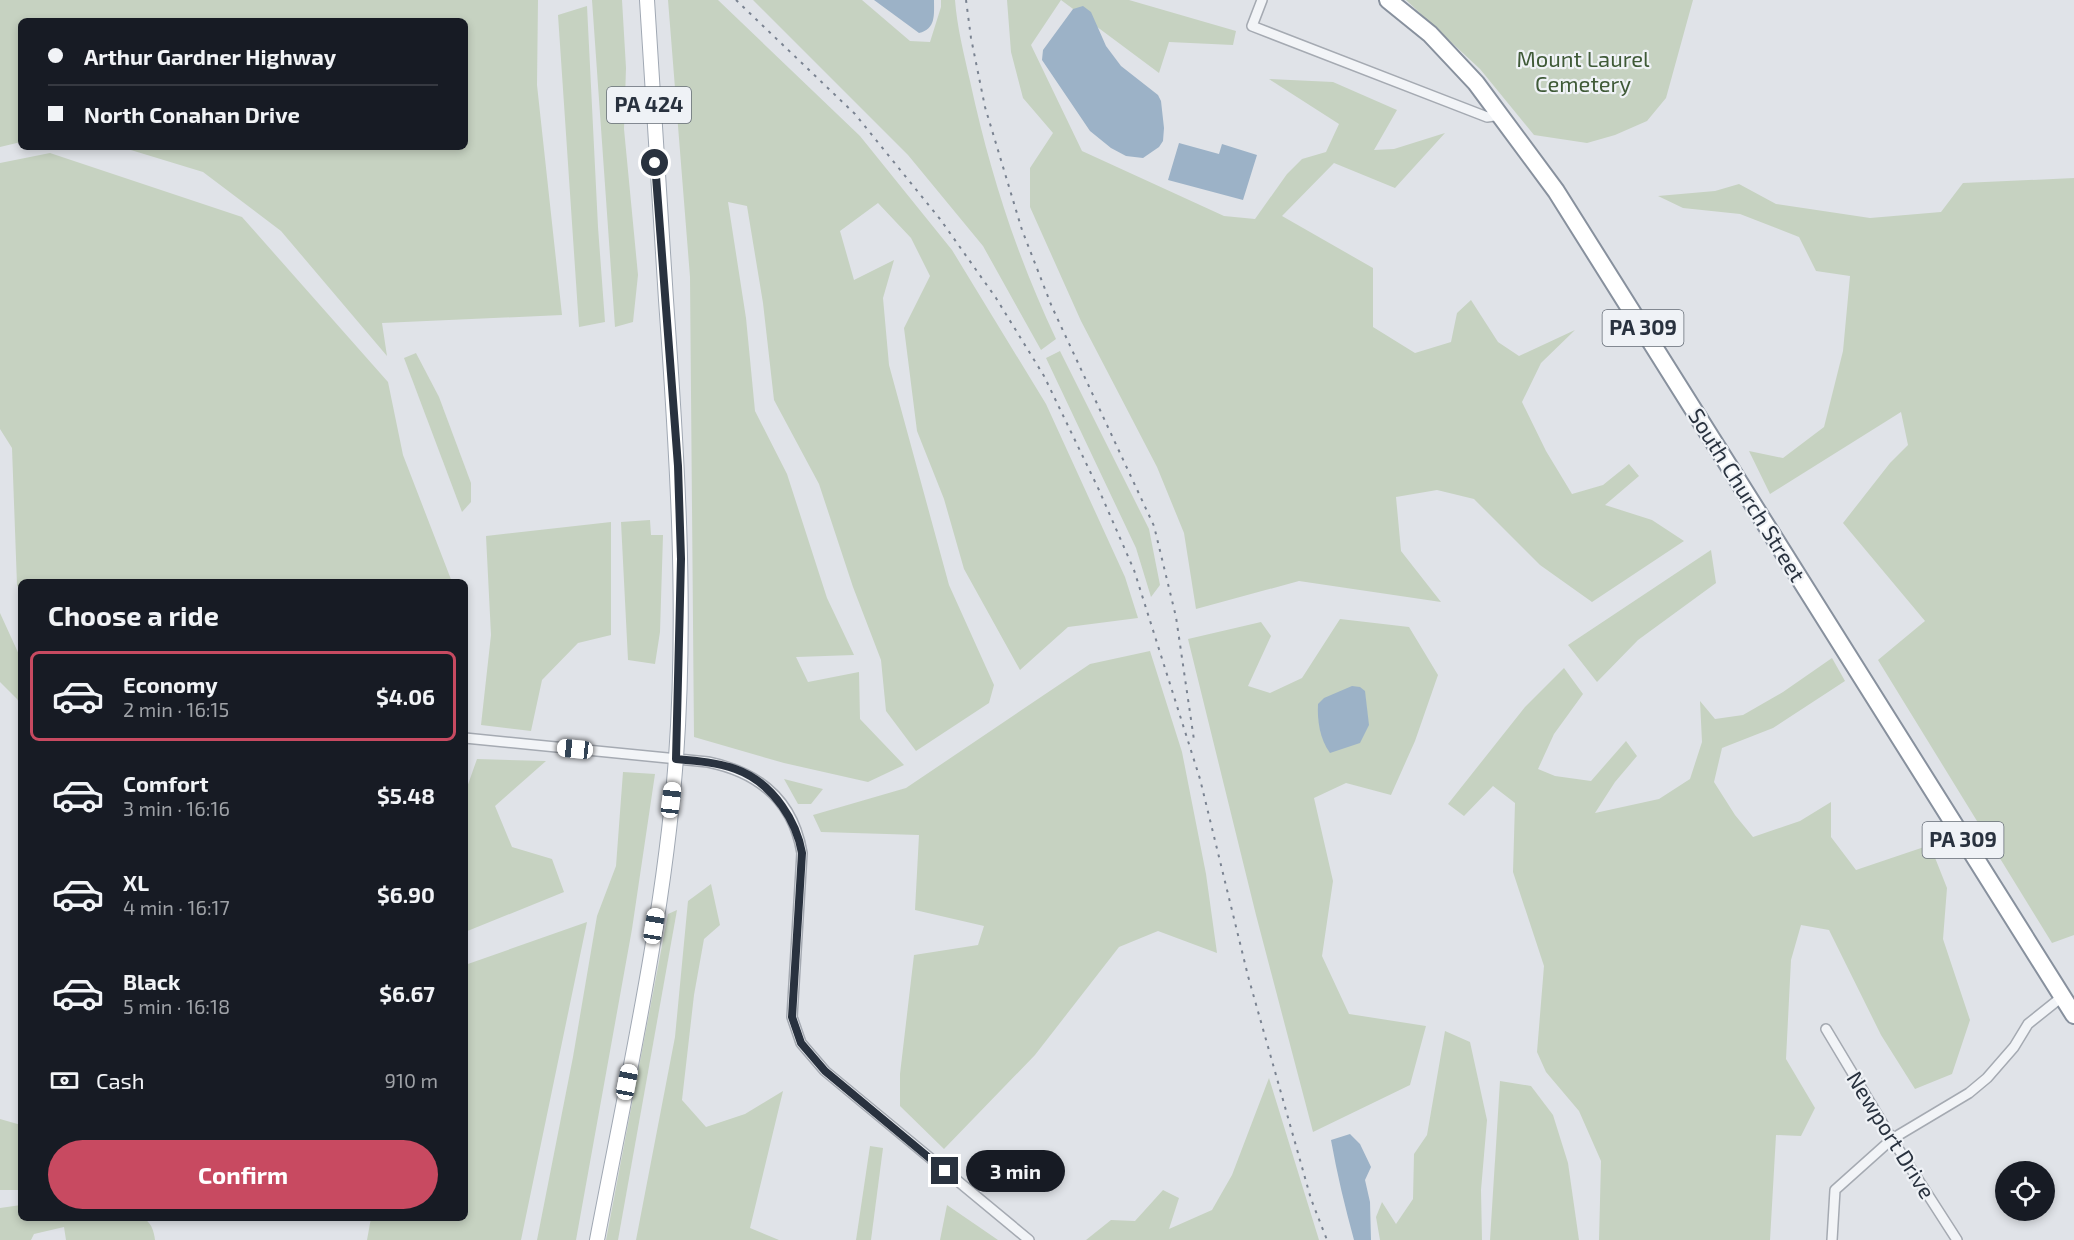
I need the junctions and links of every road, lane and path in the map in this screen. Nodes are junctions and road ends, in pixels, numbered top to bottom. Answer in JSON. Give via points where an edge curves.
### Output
{"nodes":[{"id":1,"x":639,"y":0,"type":"edge"},
{"id":2,"x":647,"y":0,"type":"edge"},
{"id":3,"x":1262,"y":0,"type":"edge"},
{"id":4,"x":1388,"y":0,"type":"edge"},
{"id":5,"x":1501,"y":115,"type":"junction"},
{"id":6,"x":660,"y":210,"type":"junction"},
{"id":7,"x":468,"y":738,"type":"edge"},
{"id":8,"x":676,"y":759,"type":"junction"},
{"id":9,"x":2063,"y":996,"type":"junction"},
{"id":10,"x":2074,"y":1015,"type":"edge"},
{"id":11,"x":1826,"y":1029,"type":"dead end"},
{"id":12,"x":1892,"y":1139,"type":"junction"},
{"id":13,"x":597,"y":1240,"type":"edge"},
{"id":14,"x":1029,"y":1240,"type":"edge"},
{"id":15,"x":1832,"y":1240,"type":"edge"},
{"id":16,"x":1957,"y":1240,"type":"edge"}],
"edges":[{"from":1,"to":6,"type":"main road","number":"PA 424"},
{"from":2,"to":6,"type":"main road","number":"PA 424"},
{"from":3,"to":5,"type":"street","via":[[1252,26],[1487,117]]},
{"from":4,"to":5,"type":"highway","name":"South Church Street","number":"PA 309","via":[[1430,34]]},
{"from":5,"to":9,"type":"highway","name":"South Church Street","number":"PA 309","via":[[1613,279],[1863,683]]},
{"from":6,"to":8,"type":"main road","number":"PA 424","via":[[681,559]]},
{"from":7,"to":8,"type":"street"},
{"from":8,"to":13,"type":"main road","number":"PA 424","via":[[640,1015]]},
{"from":8,"to":14,"type":"street","via":[[728,766],[751,775],[770,789],[800,840],[792,1017],[801,1043],[825,1071]]},
{"from":9,"to":10,"type":"highway","name":"South Church Street","number":"PA 309"},
{"from":9,"to":12,"type":"street","via":[[2028,1024],[2014,1047],[1970,1093]]},
{"from":11,"to":12,"type":"street","name":"Newport Drive"},
{"from":12,"to":15,"type":"street","via":[[1835,1190]]},
{"from":12,"to":16,"type":"street","name":"Newport Drive"}]}
